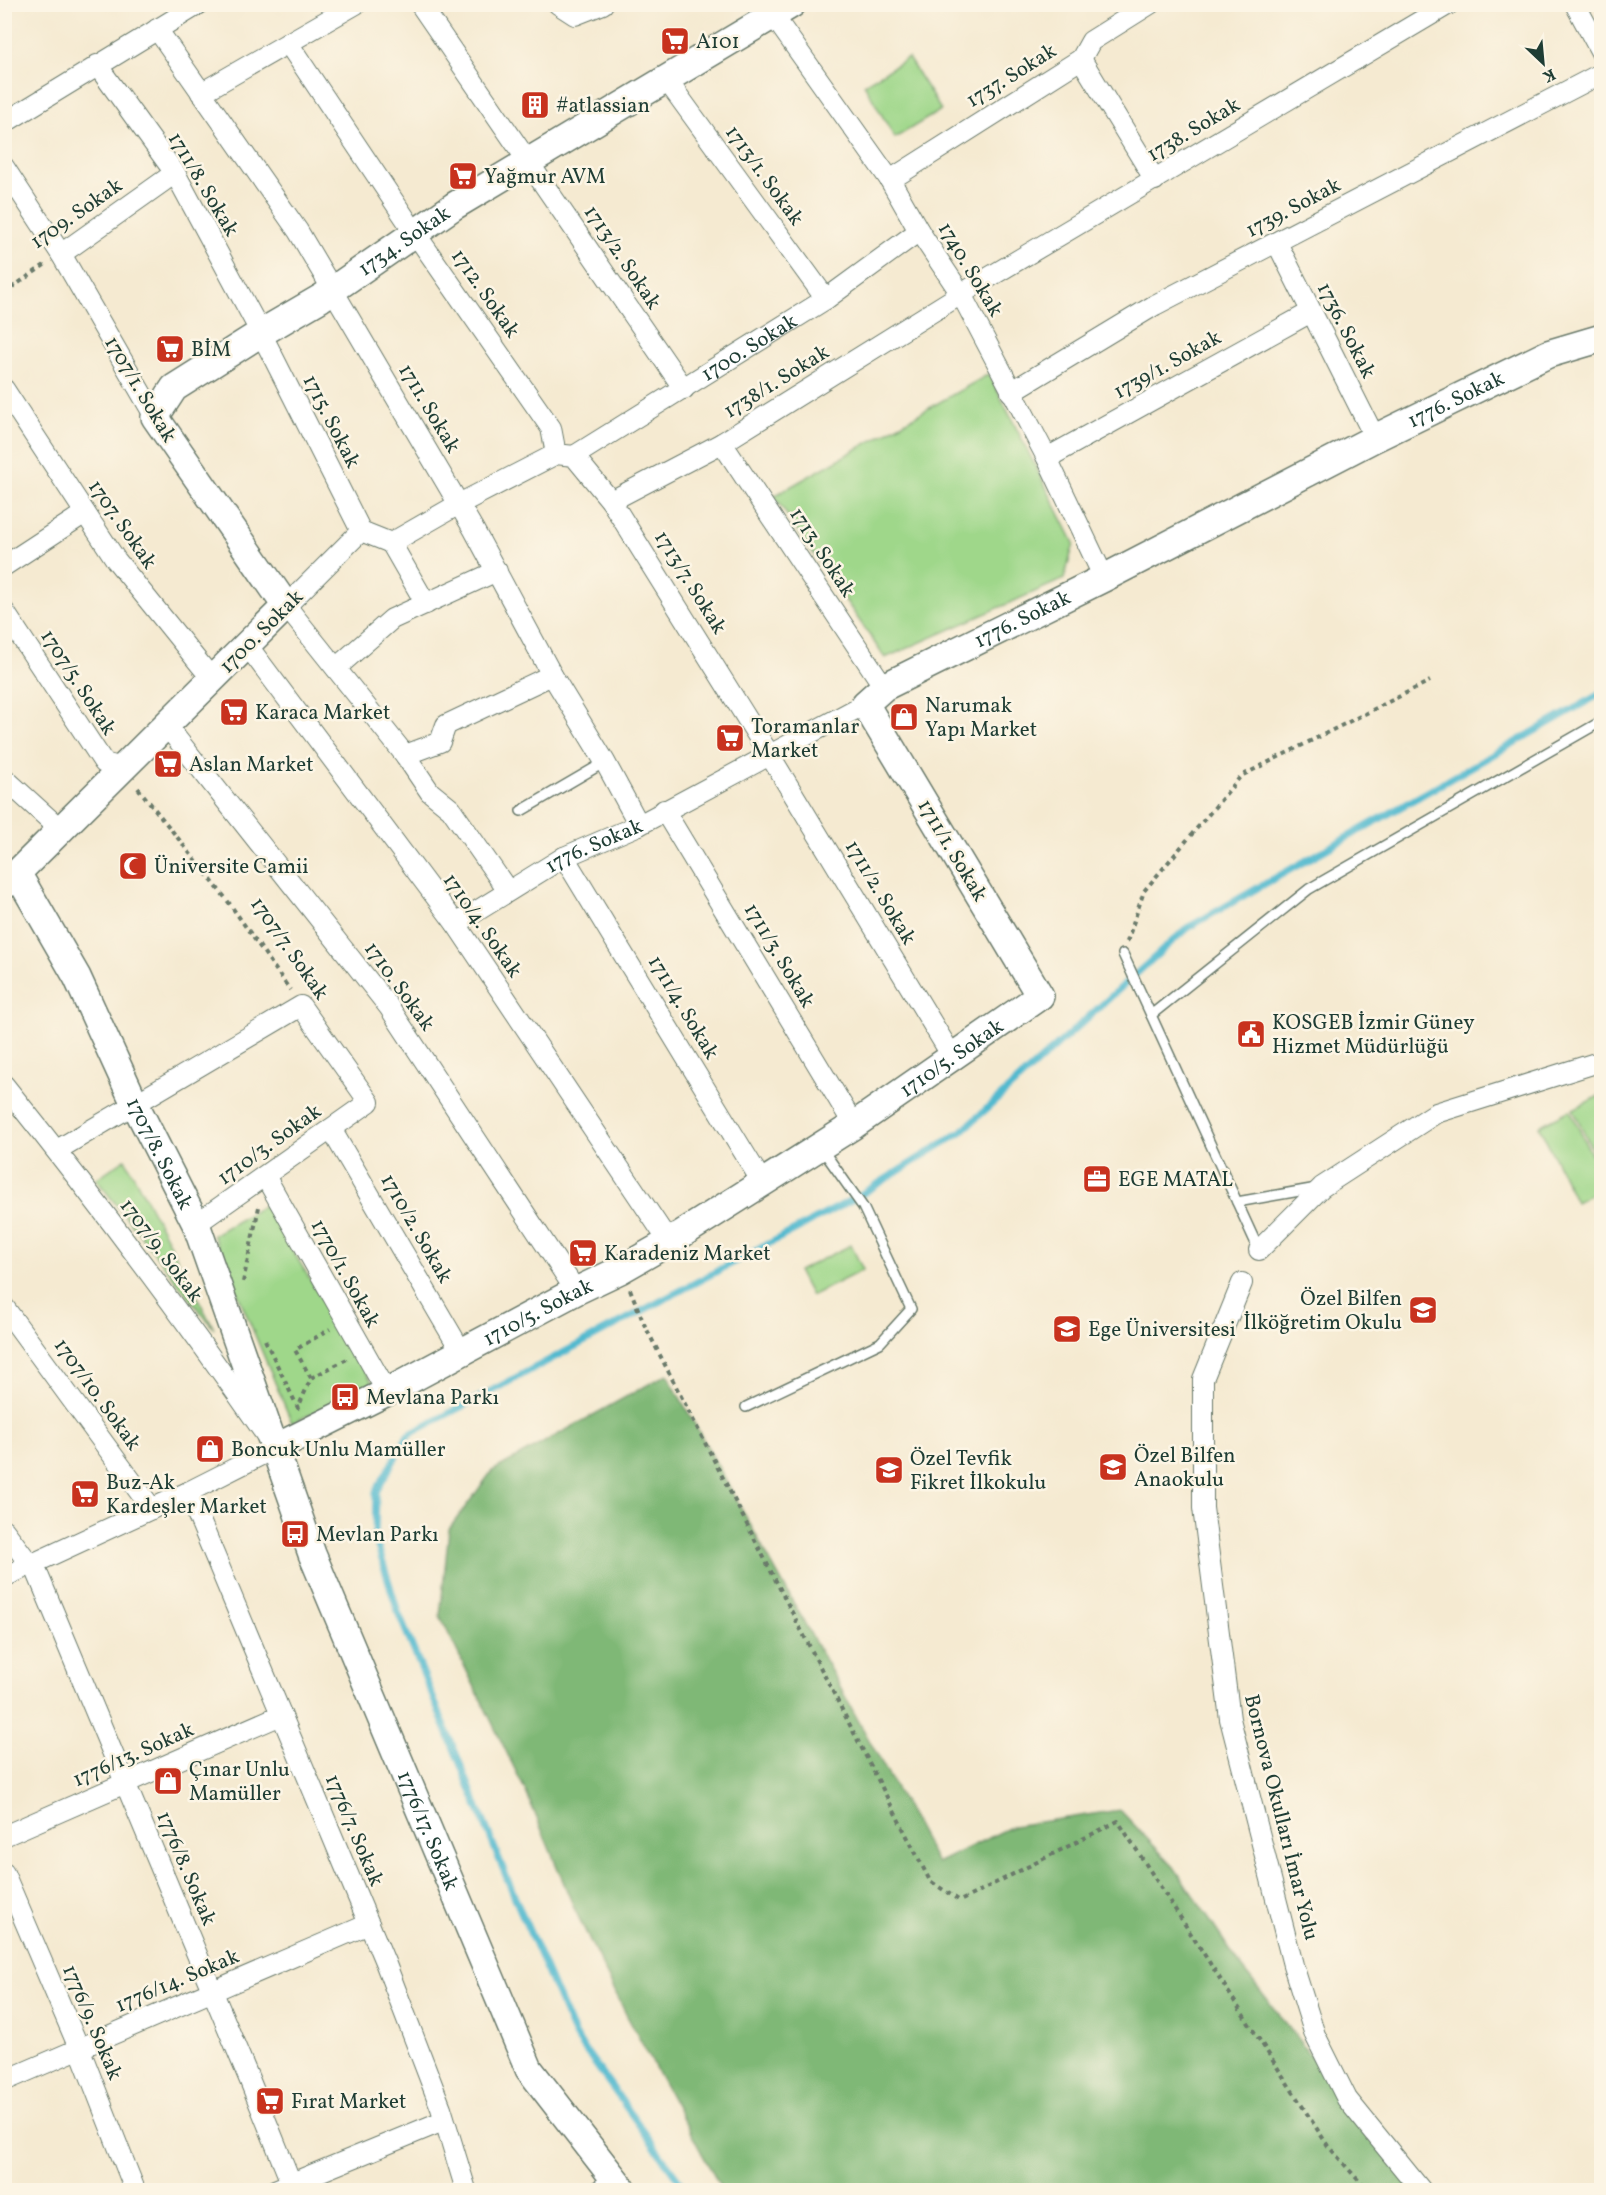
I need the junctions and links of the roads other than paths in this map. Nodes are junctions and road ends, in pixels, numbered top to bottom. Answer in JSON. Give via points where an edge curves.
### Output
{"nodes":[{"id":1,"x":199,"y":4,"type":"edge"},
{"id":2,"x":356,"y":4,"type":"edge"},
{"id":3,"x":420,"y":4,"type":"edge"},
{"id":4,"x":603,"y":4,"type":"edge"},
{"id":5,"x":1150,"y":4,"type":"edge"},
{"id":6,"x":1449,"y":4,"type":"edge"},
{"id":7,"x":1575,"y":4,"type":"edge"},
{"id":8,"x":776,"y":8,"type":"edge"},
{"id":9,"x":566,"y":10,"type":"edge"},
{"id":10,"x":157,"y":29,"type":"junction"},
{"id":11,"x":288,"y":43,"type":"junction"},
{"id":12,"x":1602,"y":54,"type":"edge"},
{"id":13,"x":1081,"y":59,"type":"junction"},
{"id":14,"x":97,"y":65,"type":"junction"},
{"id":15,"x":1602,"y":73,"type":"edge"},
{"id":16,"x":666,"y":80,"type":"junction"},
{"id":17,"x":201,"y":93,"type":"junction"},
{"id":18,"x":4,"y":123,"type":"edge"},
{"id":19,"x":528,"y":162,"type":"junction"},
{"id":20,"x":4,"y":167,"type":"edge"},
{"id":21,"x":175,"y":173,"type":"junction"},
{"id":22,"x":890,"y":180,"type":"junction"},
{"id":23,"x":1155,"y":180,"type":"junction"},
{"id":24,"x":919,"y":231,"type":"junction"},
{"id":25,"x":415,"y":233,"type":"junction"},
{"id":26,"x":1277,"y":243,"type":"junction"},
{"id":27,"x":61,"y":254,"type":"junction"},
{"id":28,"x":332,"y":290,"type":"junction"},
{"id":29,"x":961,"y":294,"type":"junction"},
{"id":30,"x":826,"y":299,"type":"junction"},
{"id":31,"x":1311,"y":312,"type":"junction"},
{"id":32,"x":261,"y":333,"type":"junction"},
{"id":33,"x":1602,"y":338,"type":"edge"},
{"id":34,"x":4,"y":389,"type":"edge"},
{"id":35,"x":684,"y":389,"type":"junction"},
{"id":36,"x":1011,"y":392,"type":"junction"},
{"id":37,"x":156,"y":417,"type":"junction"},
{"id":38,"x":1376,"y":438,"type":"junction"},
{"id":39,"x":722,"y":443,"type":"junction"},
{"id":40,"x":565,"y":455,"type":"junction"},
{"id":41,"x":1047,"y":458,"type":"junction"},
{"id":42,"x":612,"y":501,"type":"junction"},
{"id":43,"x":459,"y":504,"type":"junction"},
{"id":44,"x":85,"y":513,"type":"junction"},
{"id":45,"x":361,"y":531,"type":"junction"},
{"id":46,"x":391,"y":543,"type":"junction"},
{"id":47,"x":4,"y":566,"type":"edge"},
{"id":48,"x":497,"y":571,"type":"junction"},
{"id":49,"x":1104,"y":578,"type":"junction"},
{"id":50,"x":426,"y":604,"type":"junction"},
{"id":51,"x":286,"y":606,"type":"junction"},
{"id":52,"x":4,"y":611,"type":"edge"},
{"id":53,"x":247,"y":645,"type":"junction"},
{"id":54,"x":336,"y":668,"type":"junction"},
{"id":55,"x":552,"y":675,"type":"junction"},
{"id":56,"x":212,"y":679,"type":"junction"},
{"id":57,"x":875,"y":696,"type":"junction"},
{"id":58,"x":1602,"y":721,"type":"edge"},
{"id":59,"x":166,"y":725,"type":"junction"},
{"id":60,"x":769,"y":754,"type":"junction"},
{"id":61,"x":405,"y":755,"type":"junction"},
{"id":62,"x":605,"y":762,"type":"junction"},
{"id":63,"x":122,"y":768,"type":"junction"},
{"id":64,"x":4,"y":778,"type":"edge"},
{"id":65,"x":664,"y":810,"type":"junction"},
{"id":66,"x":521,"y":811,"type":"dead end"},
{"id":67,"x":639,"y":825,"type":"junction"},
{"id":68,"x":60,"y":830,"type":"junction"},
{"id":69,"x":564,"y":857,"type":"junction"},
{"id":70,"x":11,"y":880,"type":"edge"},
{"id":71,"x":508,"y":891,"type":"junction"},
{"id":72,"x":456,"y":924,"type":"junction"},
{"id":73,"x":1123,"y":954,"type":"road end"},
{"id":74,"x":1040,"y":996,"type":"joint"},
{"id":75,"x":1151,"y":1015,"type":"junction"},
{"id":76,"x":952,"y":1056,"type":"junction"},
{"id":77,"x":1602,"y":1061,"type":"edge"},
{"id":78,"x":4,"y":1085,"type":"edge"},
{"id":79,"x":369,"y":1102,"type":"joint"},
{"id":80,"x":135,"y":1104,"type":"junction"},
{"id":81,"x":854,"y":1125,"type":"junction"},
{"id":82,"x":331,"y":1129,"type":"junction"},
{"id":83,"x":820,"y":1147,"type":"junction"},
{"id":84,"x":57,"y":1150,"type":"junction"},
{"id":85,"x":265,"y":1176,"type":"junction"},
{"id":86,"x":762,"y":1182,"type":"junction"},
{"id":87,"x":1322,"y":1187,"type":"junction"},
{"id":88,"x":1237,"y":1202,"type":"junction"},
{"id":89,"x":196,"y":1224,"type":"junction"},
{"id":90,"x":669,"y":1242,"type":"junction"},
{"id":91,"x":1259,"y":1250,"type":"joint"},
{"id":92,"x":1242,"y":1282,"type":"dead end"},
{"id":93,"x":576,"y":1291,"type":"junction"},
{"id":94,"x":4,"y":1307,"type":"edge"},
{"id":95,"x":461,"y":1351,"type":"junction"},
{"id":96,"x":380,"y":1382,"type":"junction"},
{"id":97,"x":746,"y":1407,"type":"dead end"},
{"id":98,"x":275,"y":1448,"type":"junction"},
{"id":99,"x":188,"y":1492,"type":"junction"},
{"id":100,"x":152,"y":1509,"type":"junction"},
{"id":101,"x":4,"y":1530,"type":"edge"},
{"id":102,"x":32,"y":1566,"type":"junction"},
{"id":103,"x":4,"y":1577,"type":"edge"},
{"id":104,"x":281,"y":1715,"type":"junction"},
{"id":105,"x":125,"y":1783,"type":"junction"},
{"id":106,"x":4,"y":1836,"type":"edge"},
{"id":107,"x":4,"y":1873,"type":"edge"},
{"id":108,"x":369,"y":1924,"type":"junction"},
{"id":109,"x":213,"y":1991,"type":"junction"},
{"id":110,"x":79,"y":2049,"type":"junction"},
{"id":111,"x":4,"y":2081,"type":"edge"},
{"id":112,"x":443,"y":2121,"type":"junction"},
{"id":113,"x":613,"y":2187,"type":"edge"},
{"id":114,"x":287,"y":2188,"type":"edge"},
{"id":115,"x":135,"y":2190,"type":"edge"},
{"id":116,"x":466,"y":2190,"type":"edge"},
{"id":117,"x":1421,"y":2190,"type":"edge"}],
"edges":[{"from":1,"to":10,"type":"street"},
{"from":2,"to":11,"type":"street"},
{"from":3,"to":19,"type":"street","name":"1713/2. Sokak"},
{"from":4,"to":9,"type":"street"},
{"from":5,"to":13,"type":"street","name":"1737. Sokak","via":[[1091,41]]},
{"from":6,"to":23,"type":"street","name":"1738. Sokak"},
{"from":7,"to":12,"type":"street"},
{"from":8,"to":16,"type":"street","name":"1734. Sokak"},
{"from":8,"to":22,"type":"street","name":"1740. Sokak"},
{"from":10,"to":14,"type":"street"},
{"from":10,"to":17,"type":"street","name":"1711. Sokak"},
{"from":11,"to":17,"type":"street"},
{"from":11,"to":25,"type":"street","name":"1712. Sokak"},
{"from":13,"to":22,"type":"street","name":"1737. Sokak"},
{"from":13,"to":23,"type":"street"},
{"from":14,"to":18,"type":"street"},
{"from":14,"to":21,"type":"street","name":"1711/8. Sokak"},
{"from":15,"to":26,"type":"street","name":"1739. Sokak"},
{"from":16,"to":19,"type":"street","name":"1734. Sokak"},
{"from":16,"to":30,"type":"street","name":"1713/1. Sokak"},
{"from":17,"to":28,"type":"street","name":"1711. Sokak","via":[[298,231]]},
{"from":19,"to":25,"type":"street","name":"1734. Sokak"},
{"from":19,"to":35,"type":"street","name":"1713/2. Sokak"},
{"from":20,"to":27,"type":"street","name":"1707/1. Sokak"},
{"from":21,"to":27,"type":"street","name":"1709. Sokak"},
{"from":21,"to":32,"type":"street","name":"1711/8. Sokak"},
{"from":22,"to":24,"type":"street","name":"1740. Sokak"},
{"from":23,"to":29,"type":"street","name":"1738. Sokak"},
{"from":24,"to":29,"type":"street","name":"1740. Sokak"},
{"from":24,"to":30,"type":"street","name":"1700. Sokak"},
{"from":25,"to":28,"type":"street","name":"1734. Sokak"},
{"from":25,"to":40,"type":"street","name":"1712. Sokak"},
{"from":26,"to":31,"type":"street","name":"1736. Sokak"},
{"from":26,"to":36,"type":"street","name":"1739. Sokak","via":[[1155,305]]},
{"from":27,"to":37,"type":"street","name":"1707/1. Sokak"},
{"from":28,"to":32,"type":"street","name":"1734. Sokak"},
{"from":28,"to":43,"type":"street","name":"1711. Sokak"},
{"from":29,"to":36,"type":"street","name":"1740. Sokak"},
{"from":29,"to":39,"type":"street","name":"1738/1. Sokak"},
{"from":30,"to":35,"type":"street","name":"1700. Sokak"},
{"from":31,"to":38,"type":"street","name":"1736. Sokak"},
{"from":31,"to":41,"type":"street","name":"1739/1. Sokak"},
{"from":32,"to":37,"type":"street","name":"1734. Sokak","via":[[174,388]]},
{"from":32,"to":45,"type":"street","name":"1715. Sokak"},
{"from":33,"to":38,"type":"street","name":"1776. Sokak","via":[[1548,354]]},
{"from":34,"to":44,"type":"street","name":"1707. Sokak"},
{"from":35,"to":40,"type":"street","name":"1700. Sokak"},
{"from":36,"to":41,"type":"street","name":"1740. Sokak"},
{"from":37,"to":51,"type":"street","name":"1707/1. Sokak"},
{"from":38,"to":49,"type":"street","name":"1776. Sokak"},
{"from":39,"to":42,"type":"street","name":"1738/1. Sokak"},
{"from":39,"to":57,"type":"street","name":"1713. Sokak"},
{"from":40,"to":42,"type":"street","name":"1713/7. Sokak"},
{"from":40,"to":43,"type":"street","name":"1700. Sokak"},
{"from":41,"to":49,"type":"street","name":"1740. Sokak"},
{"from":42,"to":60,"type":"street","name":"1713/7. Sokak"},
{"from":43,"to":46,"type":"street","name":"1700. Sokak"},
{"from":43,"to":48,"type":"street","name":"1711. Sokak"},
{"from":44,"to":47,"type":"street"},
{"from":44,"to":56,"type":"street","name":"1707. Sokak","via":[[116,560]]},
{"from":45,"to":46,"type":"street"},
{"from":45,"to":51,"type":"street","name":"1700. Sokak"},
{"from":46,"to":50,"type":"street"},
{"from":48,"to":50,"type":"street"},
{"from":48,"to":55,"type":"street","name":"1711. Sokak"},
{"from":49,"to":57,"type":"street","name":"1776. Sokak"},
{"from":50,"to":54,"type":"street","via":[[392,620]]},
{"from":51,"to":53,"type":"street","name":"1700. Sokak"},
{"from":51,"to":54,"type":"street"},
{"from":52,"to":63,"type":"street","name":"1707/5. Sokak","via":[[104,763]]},
{"from":53,"to":56,"type":"street","name":"1700. Sokak"},
{"from":53,"to":72,"type":"street","name":"1710/4. Sokak"},
{"from":54,"to":61,"type":"street"},
{"from":55,"to":61,"type":"street","via":[[446,725],[440,742]]},
{"from":55,"to":62,"type":"street","name":"1711. Sokak"},
{"from":56,"to":59,"type":"street","name":"1700. Sokak"},
{"from":57,"to":60,"type":"street","name":"1776. Sokak"},
{"from":57,"to":74,"type":"street","name":"1711/1. Sokak"},
{"from":58,"to":75,"type":"lane","via":[[1309,889]]},
{"from":59,"to":63,"type":"street","name":"1700. Sokak"},
{"from":59,"to":93,"type":"street","name":"1710. Sokak","via":[[389,1007]]},
{"from":60,"to":65,"type":"street","name":"1776. Sokak"},
{"from":60,"to":76,"type":"street","name":"1711/2. Sokak"},
{"from":61,"to":71,"type":"street","via":[[430,792],[451,809]]},
{"from":62,"to":66,"type":"lane"},
{"from":62,"to":67,"type":"street","name":"1711. Sokak"},
{"from":63,"to":68,"type":"street","name":"1700. Sokak"},
{"from":64,"to":68,"type":"street"},
{"from":65,"to":67,"type":"street","name":"1776. Sokak"},
{"from":65,"to":81,"type":"street","name":"1711/3. Sokak"},
{"from":67,"to":69,"type":"street","name":"1776. Sokak"},
{"from":68,"to":70,"type":"street","name":"1700. Sokak"},
{"from":69,"to":71,"type":"street","name":"1776. Sokak"},
{"from":69,"to":86,"type":"street","name":"1711/4. Sokak"},
{"from":70,"to":80,"type":"street","name":"1707/8. Sokak","via":[[77,977]]},
{"from":71,"to":72,"type":"street","name":"1776. Sokak"},
{"from":72,"to":90,"type":"street","name":"1710/4. Sokak"},
{"from":73,"to":75,"type":"lane"},
{"from":74,"to":76,"type":"street","name":"1710/5. Sokak"},
{"from":75,"to":88,"type":"lane"},
{"from":76,"to":81,"type":"street","name":"1710/5. Sokak"},
{"from":77,"to":87,"type":"street","via":[[1436,1113]]},
{"from":78,"to":84,"type":"street","name":"1707/9. Sokak"},
{"from":79,"to":80,"type":"street","name":"1707/7. Sokak","via":[[301,1006]]},
{"from":79,"to":82,"type":"street","name":"1710/3. Sokak"},
{"from":80,"to":84,"type":"street"},
{"from":80,"to":89,"type":"street","name":"1707/8. Sokak"},
{"from":81,"to":83,"type":"street","name":"1710/5. Sokak"},
{"from":82,"to":85,"type":"street","name":"1710/3. Sokak"},
{"from":82,"to":95,"type":"street","name":"1710/2. Sokak"},
{"from":83,"to":86,"type":"street","name":"1710/5. Sokak"},
{"from":83,"to":97,"type":"lane","via":[[861,1203],[911,1309],[880,1343]]},
{"from":84,"to":98,"type":"street","name":"1707/9. Sokak","via":[[197,1335]]},
{"from":85,"to":89,"type":"street","name":"1710/3. Sokak"},
{"from":85,"to":96,"type":"street","name":"1770/1. Sokak"},
{"from":86,"to":90,"type":"street","name":"1710/5. Sokak"},
{"from":87,"to":88,"type":"lane"},
{"from":87,"to":91,"type":"street"},
{"from":88,"to":91,"type":"lane"},
{"from":89,"to":98,"type":"street","name":"1707/8. Sokak"},
{"from":90,"to":93,"type":"street","name":"1710/5. Sokak"},
{"from":92,"to":117,"type":"street","name":"Bornova Okulları İmar Yolu","via":[[1203,1379],[1203,1508],[1230,1719],[1293,1965],[1315,2035],[1347,2099]]},
{"from":93,"to":95,"type":"street","name":"1710/5. Sokak"},
{"from":94,"to":100,"type":"street","name":"1707/10. Sokak"},
{"from":95,"to":96,"type":"street","name":"1710/5. Sokak"},
{"from":96,"to":98,"type":"street","name":"1710/5. Sokak"},
{"from":98,"to":99,"type":"street","name":"1710/5. Sokak"},
{"from":98,"to":113,"type":"street","name":"1776/17. Sokak","via":[[312,1554],[529,2069]]},
{"from":99,"to":100,"type":"street","name":"1710/5. Sokak"},
{"from":99,"to":104,"type":"street","name":"1776/7. Sokak"},
{"from":100,"to":102,"type":"street","name":"1710/5. Sokak"},
{"from":101,"to":102,"type":"street","name":"1776/8. Sokak"},
{"from":102,"to":103,"type":"street","name":"1710/5. Sokak"},
{"from":102,"to":105,"type":"street","name":"1776/8. Sokak"},
{"from":104,"to":105,"type":"street","name":"1776/13. Sokak"},
{"from":104,"to":108,"type":"street","name":"1776/7. Sokak"},
{"from":105,"to":106,"type":"street","name":"1776/13. Sokak"},
{"from":105,"to":109,"type":"street","name":"1776/8. Sokak"},
{"from":107,"to":110,"type":"street","name":"1776/9. Sokak"},
{"from":108,"to":109,"type":"street","name":"1776/14. Sokak"},
{"from":108,"to":112,"type":"street","name":"1776/7. Sokak"},
{"from":109,"to":110,"type":"street","name":"1776/14. Sokak"},
{"from":109,"to":114,"type":"street","name":"1776/8. Sokak"},
{"from":110,"to":111,"type":"street","name":"1776/14. Sokak"},
{"from":110,"to":115,"type":"street","name":"1776/9. Sokak"},
{"from":112,"to":114,"type":"street"},
{"from":112,"to":116,"type":"street","name":"1776/7. Sokak"}]}
